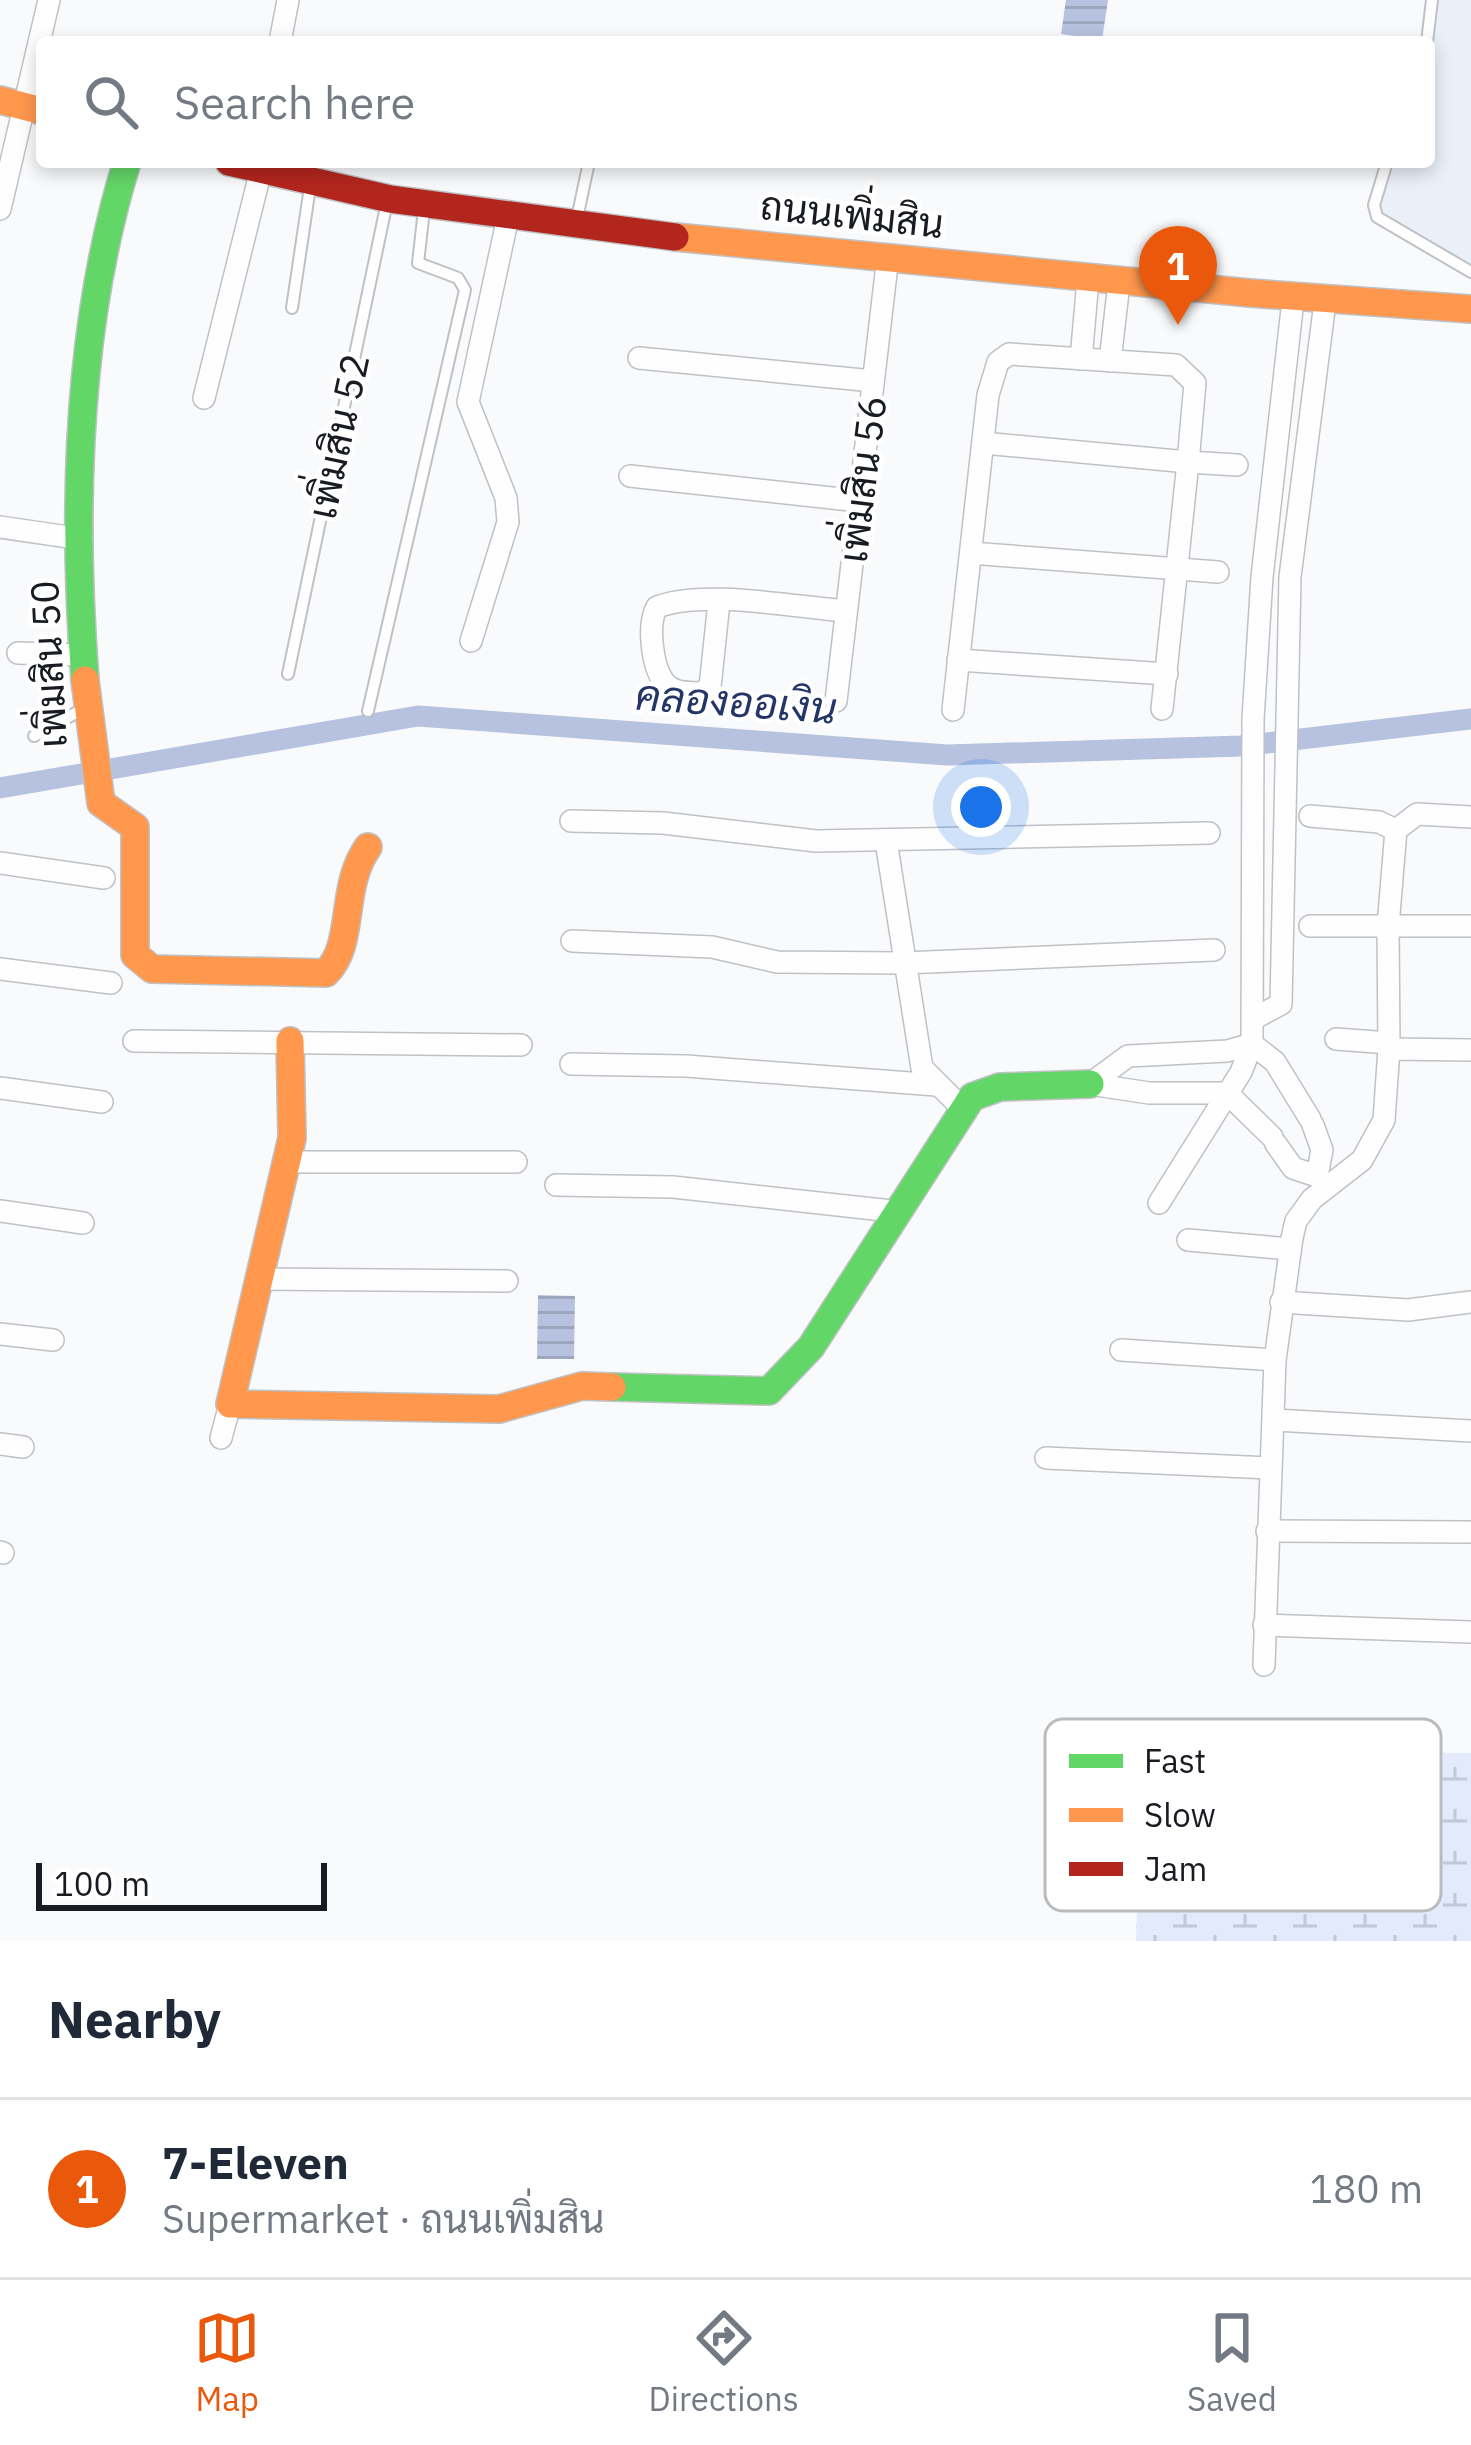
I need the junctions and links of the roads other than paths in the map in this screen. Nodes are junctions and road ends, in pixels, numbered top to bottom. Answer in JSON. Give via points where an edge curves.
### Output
{"nodes":[{"id":1,"x":50,"y":0,"type":"edge"},
{"id":2,"x":289,"y":0,"type":"edge"},
{"id":3,"x":1432,"y":0,"type":"edge"},
{"id":4,"x":40,"y":36,"type":"edge"},
{"id":5,"x":281,"y":36,"type":"edge"},
{"id":6,"x":1428,"y":36,"type":"edge"},
{"id":7,"x":36,"y":53,"type":"edge"},
{"id":8,"x":22,"y":106,"type":"edge"},
{"id":9,"x":125,"y":168,"type":"edge"},
{"id":10,"x":249,"y":168,"type":"edge"},
{"id":11,"x":257,"y":168,"type":"edge"},
{"id":12,"x":588,"y":168,"type":"edge"},
{"id":13,"x":1385,"y":168,"type":"edge"},
{"id":14,"x":311,"y":181,"type":"junction"},
{"id":15,"x":388,"y":197,"type":"junction"},
{"id":16,"x":424,"y":206,"type":"junction"},
{"id":17,"x":0,"y":209,"type":"edge"},
{"id":18,"x":508,"y":217,"type":"junction"},
{"id":19,"x":576,"y":226,"type":"junction"},
{"id":20,"x":889,"y":256,"type":"junction"},
{"id":21,"x":1471,"y":272,"type":"edge"},
{"id":22,"x":1088,"y":280,"type":"junction"},
{"id":23,"x":1119,"y":283,"type":"junction"},
{"id":24,"x":1293,"y":300,"type":"junction"},
{"id":25,"x":1325,"y":302,"type":"junction"},
{"id":26,"x":292,"y":308,"type":"dead end"},
{"id":27,"x":1471,"y":309,"type":"edge"},
{"id":28,"x":639,"y":358,"type":"dead end"},
{"id":29,"x":1081,"y":359,"type":"junction"},
{"id":30,"x":1110,"y":362,"type":"junction"},
{"id":31,"x":873,"y":381,"type":"junction"},
{"id":32,"x":204,"y":398,"type":"dead end"},
{"id":33,"x":983,"y":442,"type":"junction"},
{"id":34,"x":1188,"y":463,"type":"junction"},
{"id":35,"x":1237,"y":465,"type":"dead end"},
{"id":36,"x":630,"y":476,"type":"dead end"},
{"id":37,"x":859,"y":500,"type":"junction"},
{"id":38,"x":0,"y":527,"type":"edge"},
{"id":39,"x":82,"y":539,"type":"junction"},
{"id":40,"x":970,"y":554,"type":"junction"},
{"id":41,"x":1179,"y":569,"type":"junction"},
{"id":42,"x":1218,"y":572,"type":"dead end"},
{"id":43,"x":719,"y":602,"type":"junction"},
{"id":44,"x":846,"y":610,"type":"junction"},
{"id":45,"x":471,"y":641,"type":"dead end"},
{"id":46,"x":18,"y":652,"type":"dead end"},
{"id":47,"x":83,"y":655,"type":"junction"},
{"id":48,"x":958,"y":660,"type":"junction"},
{"id":49,"x":288,"y":674,"type":"dead end"},
{"id":50,"x":1167,"y":674,"type":"junction"},
{"id":51,"x":836,"y":701,"type":"dead end"},
{"id":52,"x":1162,"y":709,"type":"dead end"},
{"id":53,"x":953,"y":710,"type":"dead end"},
{"id":54,"x":368,"y":711,"type":"dead end"},
{"id":55,"x":85,"y":719,"type":"junction"},
{"id":56,"x":34,"y":736,"type":"dead end"},
{"id":57,"x":1310,"y":816,"type":"dead end"},
{"id":58,"x":1471,"y":817,"type":"edge"},
{"id":59,"x":571,"y":821,"type":"dead end"},
{"id":60,"x":1396,"y":830,"type":"junction"},
{"id":61,"x":1209,"y":832,"type":"dead end"},
{"id":62,"x":886,"y":841,"type":"junction"},
{"id":63,"x":368,"y":847,"type":"dead end"},
{"id":64,"x":0,"y":863,"type":"edge"},
{"id":65,"x":104,"y":878,"type":"dead end"},
{"id":66,"x":1310,"y":926,"type":"dead end"},
{"id":67,"x":1388,"y":926,"type":"junction"},
{"id":68,"x":1471,"y":926,"type":"edge"},
{"id":69,"x":572,"y":941,"type":"dead end"},
{"id":70,"x":1214,"y":950,"type":"dead end"},
{"id":71,"x":903,"y":963,"type":"junction"},
{"id":72,"x":0,"y":968,"type":"edge"},
{"id":73,"x":111,"y":983,"type":"dead end"},
{"id":74,"x":1255,"y":1018,"type":"junction"},
{"id":75,"x":1336,"y":1039,"type":"dead end"},
{"id":76,"x":134,"y":1041,"type":"dead end"},
{"id":77,"x":290,"y":1041,"type":"junction"},
{"id":78,"x":1252,"y":1044,"type":"junction"},
{"id":79,"x":521,"y":1045,"type":"dead end"},
{"id":80,"x":1389,"y":1046,"type":"junction"},
{"id":81,"x":1471,"y":1050,"type":"edge"},
{"id":82,"x":571,"y":1064,"type":"dead end"},
{"id":83,"x":1090,"y":1084,"type":"junction"},
{"id":84,"x":936,"y":1085,"type":"junction"},
{"id":85,"x":0,"y":1088,"type":"edge"},
{"id":86,"x":1227,"y":1093,"type":"junction"},
{"id":87,"x":102,"y":1102,"type":"dead end"},
{"id":88,"x":963,"y":1109,"type":"junction"},
{"id":89,"x":285,"y":1162,"type":"junction"},
{"id":90,"x":516,"y":1162,"type":"dead end"},
{"id":91,"x":1322,"y":1182,"type":"junction"},
{"id":92,"x":556,"y":1185,"type":"dead end"},
{"id":93,"x":1159,"y":1203,"type":"dead end"},
{"id":94,"x":0,"y":1211,"type":"edge"},
{"id":95,"x":902,"y":1213,"type":"junction"},
{"id":96,"x":83,"y":1223,"type":"dead end"},
{"id":97,"x":1188,"y":1240,"type":"dead end"},
{"id":98,"x":1291,"y":1249,"type":"junction"},
{"id":99,"x":258,"y":1280,"type":"junction"},
{"id":100,"x":507,"y":1281,"type":"dead end"},
{"id":101,"x":1281,"y":1302,"type":"junction"},
{"id":102,"x":1471,"y":1302,"type":"edge"},
{"id":103,"x":0,"y":1334,"type":"edge"},
{"id":104,"x":53,"y":1340,"type":"dead end"},
{"id":105,"x":1120,"y":1350,"type":"dead end"},
{"id":106,"x":1275,"y":1360,"type":"junction"},
{"id":107,"x":230,"y":1404,"type":"junction"},
{"id":108,"x":1275,"y":1420,"type":"junction"},
{"id":109,"x":1471,"y":1431,"type":"edge"},
{"id":110,"x":220,"y":1438,"type":"dead end"},
{"id":111,"x":0,"y":1444,"type":"edge"},
{"id":112,"x":23,"y":1447,"type":"dead end"},
{"id":113,"x":1046,"y":1458,"type":"dead end"},
{"id":114,"x":1270,"y":1468,"type":"junction"},
{"id":115,"x":1267,"y":1531,"type":"junction"},
{"id":116,"x":1471,"y":1532,"type":"edge"},
{"id":117,"x":1264,"y":1625,"type":"junction"},
{"id":118,"x":1471,"y":1632,"type":"edge"},
{"id":119,"x":1264,"y":1665,"type":"dead end"}],
"edges":[{"from":1,"to":4,"type":"street"},
{"from":2,"to":5,"type":"street"},
{"from":3,"to":6,"type":"lane"},
{"from":7,"to":8,"type":"street"},
{"from":8,"to":17,"type":"street"},
{"from":9,"to":39,"type":"street","name":"เพิ่มสิน 50","via":[[104,227],[86,379]]},
{"from":10,"to":32,"type":"street"},
{"from":11,"to":14,"type":"street","name":"ถนนเพิ่มสิน"},
{"from":12,"to":19,"type":"lane"},
{"from":13,"to":21,"type":"lane","via":[[1377,217]]},
{"from":14,"to":15,"type":"street","name":"ถนนเพิ่มสิน"},
{"from":14,"to":26,"type":"lane"},
{"from":15,"to":16,"type":"street","name":"ถนนเพิ่มสิน"},
{"from":15,"to":49,"type":"lane","name":"เพิ่มสิน 52"},
{"from":16,"to":18,"type":"street","name":"ถนนเพิ่มสิน"},
{"from":16,"to":54,"type":"lane","via":[[418,263],[458,278],[465,290]]},
{"from":18,"to":19,"type":"street","name":"ถนนเพิ่มสิน"},
{"from":18,"to":45,"type":"street","via":[[468,402],[506,497],[508,522]]},
{"from":19,"to":20,"type":"street","name":"ถนนเพิ่มสิน"},
{"from":20,"to":22,"type":"street","name":"ถนนเพิ่มสิน"},
{"from":20,"to":31,"type":"street","name":"เพิ่มสิน 56"},
{"from":22,"to":23,"type":"street","name":"ถนนเพิ่มสิน"},
{"from":22,"to":29,"type":"street"},
{"from":23,"to":24,"type":"street","name":"ถนนเพิ่มสิน"},
{"from":23,"to":30,"type":"street"},
{"from":24,"to":25,"type":"street","name":"ถนนเพิ่มสิน"},
{"from":24,"to":74,"type":"street","via":[[1252,719]]},
{"from":25,"to":27,"type":"street","name":"ถนนเพิ่มสิน"},
{"from":25,"to":74,"type":"street","via":[[1290,577],[1281,1004]]},
{"from":28,"to":31,"type":"street"},
{"from":29,"to":30,"type":"street"},
{"from":29,"to":33,"type":"street","via":[[1009,355],[998,362]]},
{"from":30,"to":34,"type":"street","via":[[1176,365],[1189,373],[1196,398]]},
{"from":31,"to":37,"type":"street","name":"เพิ่มสิน 56"},
{"from":33,"to":34,"type":"street"},
{"from":33,"to":40,"type":"street"},
{"from":34,"to":35,"type":"street"},
{"from":34,"to":41,"type":"street"},
{"from":36,"to":37,"type":"street"},
{"from":37,"to":44,"type":"street","name":"เพิ่มสิน 56"},
{"from":38,"to":39,"type":"street"},
{"from":39,"to":47,"type":"street","name":"เพิ่มสิน 50"},
{"from":40,"to":41,"type":"street"},
{"from":40,"to":48,"type":"street"},
{"from":41,"to":42,"type":"street"},
{"from":41,"to":50,"type":"street"},
{"from":43,"to":43,"type":"street","via":[[710,687],[671,687],[650,618],[656,607]]},
{"from":43,"to":44,"type":"street"},
{"from":44,"to":51,"type":"street","name":"เพิ่มสิน 56"},
{"from":46,"to":47,"type":"street"},
{"from":47,"to":55,"type":"street","name":"เพิ่มสิน 50"},
{"from":48,"to":50,"type":"street"},
{"from":48,"to":53,"type":"street"},
{"from":50,"to":52,"type":"street"},
{"from":55,"to":56,"type":"lane"},
{"from":55,"to":63,"type":"street","name":"เพิ่มสิน 50","via":[[101,803],[135,827],[135,955],[152,969],[336,968],[353,866]]},
{"from":57,"to":60,"type":"street"},
{"from":58,"to":60,"type":"street","via":[[1418,814]]},
{"from":59,"to":62,"type":"street"},
{"from":60,"to":67,"type":"street"},
{"from":61,"to":62,"type":"street"},
{"from":62,"to":71,"type":"street"},
{"from":64,"to":65,"type":"street"},
{"from":66,"to":67,"type":"street"},
{"from":67,"to":68,"type":"street"},
{"from":67,"to":80,"type":"street"},
{"from":69,"to":71,"type":"street","via":[[712,947],[777,962]]},
{"from":70,"to":71,"type":"street"},
{"from":71,"to":84,"type":"street","via":[[922,1068]]},
{"from":72,"to":73,"type":"street"},
{"from":74,"to":78,"type":"street"},
{"from":75,"to":80,"type":"street"},
{"from":76,"to":77,"type":"street"},
{"from":77,"to":79,"type":"street"},
{"from":77,"to":89,"type":"street","via":[[292,1138]]},
{"from":78,"to":83,"type":"street","via":[[1128,1056]]},
{"from":78,"to":86,"type":"street"},
{"from":78,"to":91,"type":"street","via":[[1274,1061],[1312,1122]]},
{"from":80,"to":81,"type":"street"},
{"from":80,"to":91,"type":"street","via":[[1384,1120],[1362,1160]]},
{"from":82,"to":84,"type":"street"},
{"from":83,"to":86,"type":"street"},
{"from":83,"to":88,"type":"street","via":[[985,1089]]},
{"from":84,"to":88,"type":"street"},
{"from":85,"to":87,"type":"street"},
{"from":86,"to":91,"type":"street","via":[[1293,1168]]},
{"from":86,"to":93,"type":"street"},
{"from":88,"to":95,"type":"street"},
{"from":89,"to":90,"type":"street"},
{"from":89,"to":99,"type":"street"},
{"from":91,"to":98,"type":"street","via":[[1296,1221]]},
{"from":92,"to":95,"type":"street","via":[[673,1187]]},
{"from":94,"to":96,"type":"street"},
{"from":95,"to":107,"type":"street","via":[[811,1347],[769,1391],[582,1386],[500,1408]]},
{"from":97,"to":98,"type":"street"},
{"from":98,"to":101,"type":"street"},
{"from":99,"to":100,"type":"street"},
{"from":99,"to":107,"type":"street"},
{"from":101,"to":102,"type":"street","via":[[1408,1310]]},
{"from":101,"to":106,"type":"street"},
{"from":103,"to":104,"type":"street"},
{"from":105,"to":106,"type":"street"},
{"from":106,"to":108,"type":"street"},
{"from":107,"to":110,"type":"street"},
{"from":108,"to":109,"type":"street"},
{"from":108,"to":114,"type":"street"},
{"from":111,"to":112,"type":"street"},
{"from":113,"to":114,"type":"street"},
{"from":114,"to":115,"type":"street"},
{"from":115,"to":116,"type":"street"},
{"from":115,"to":117,"type":"street"},
{"from":117,"to":118,"type":"street"},
{"from":117,"to":119,"type":"street"}]}
